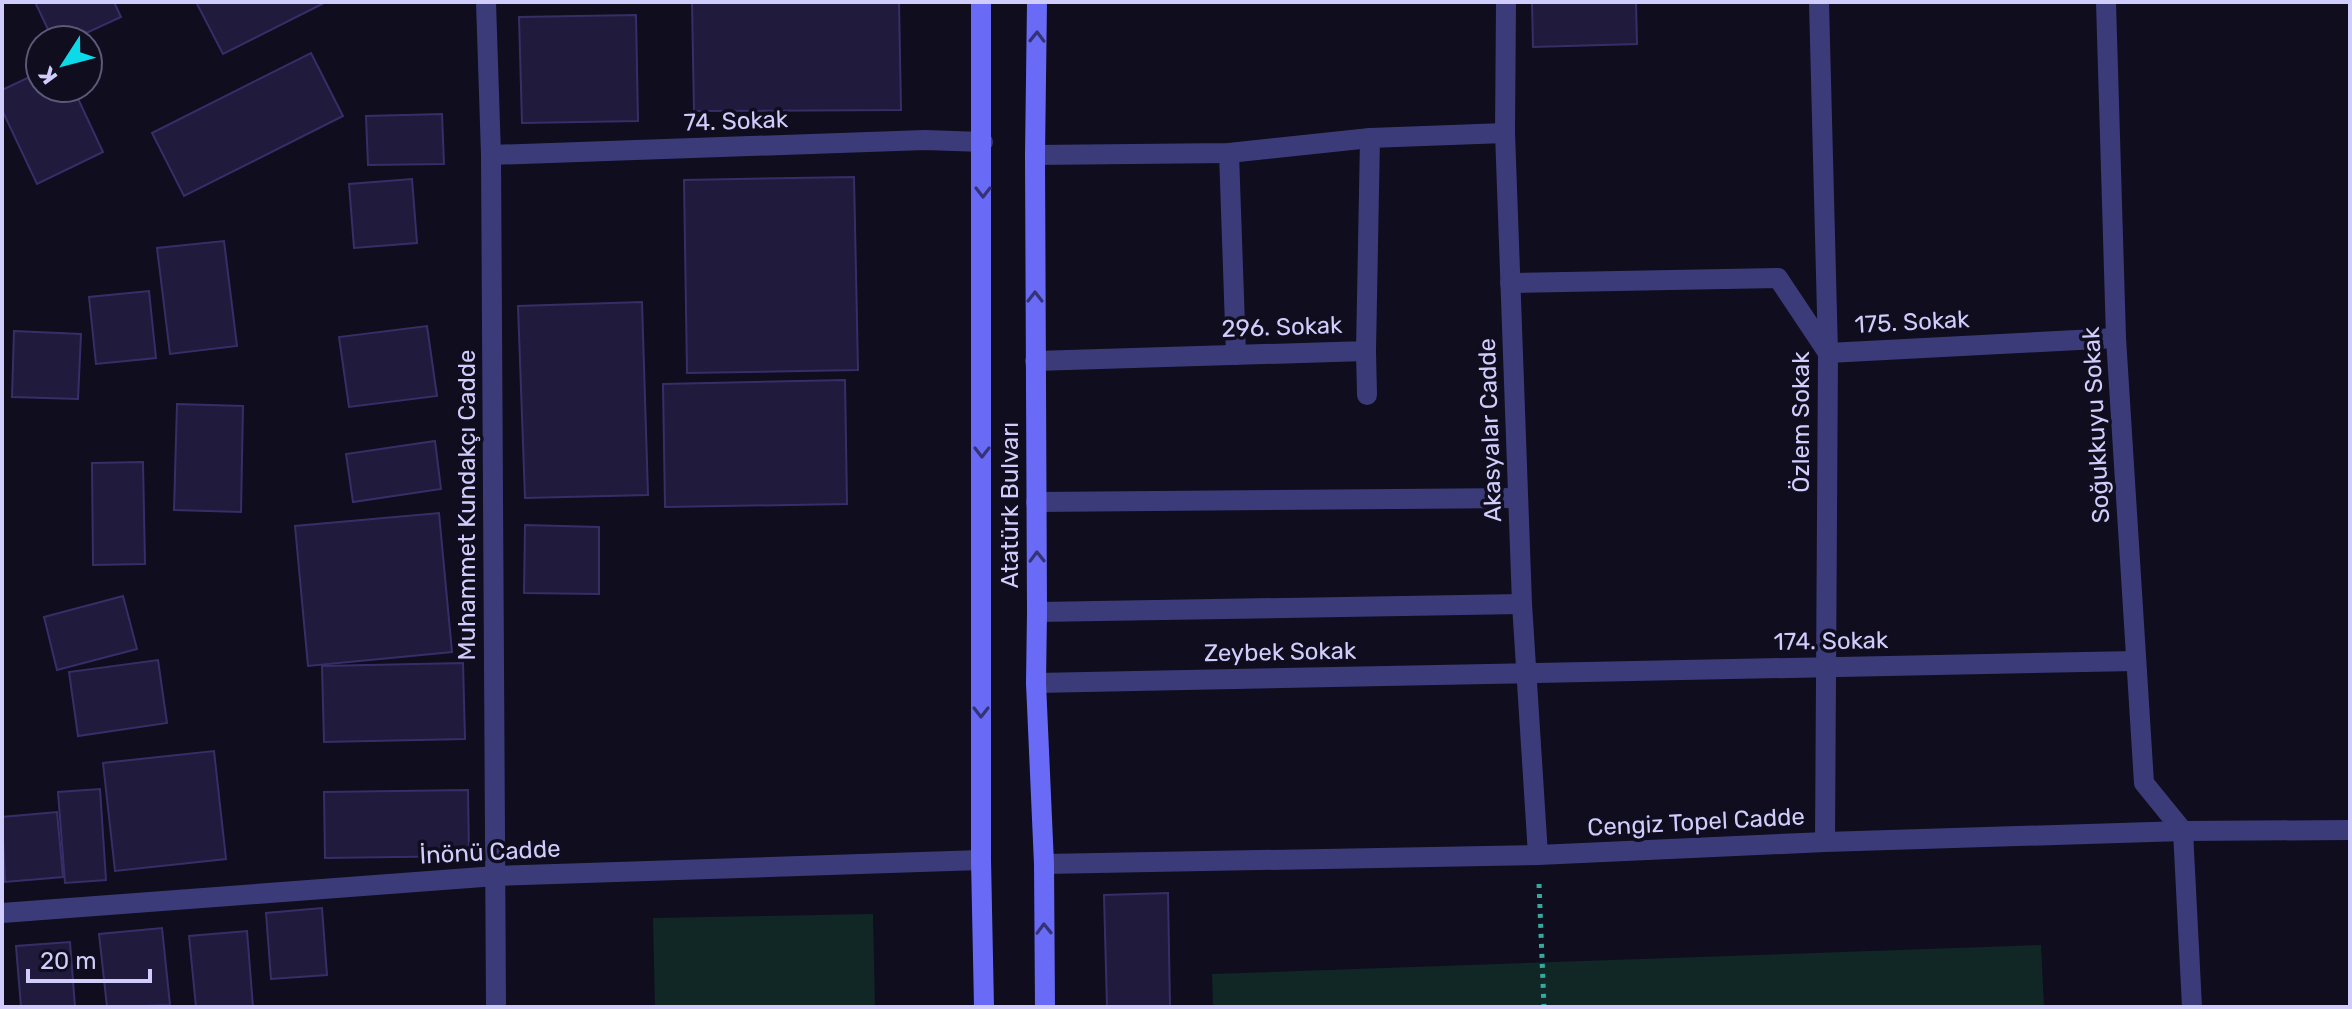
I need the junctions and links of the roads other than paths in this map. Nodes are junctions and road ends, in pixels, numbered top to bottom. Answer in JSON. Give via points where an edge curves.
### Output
{"nodes":[{"id":1,"x":486,"y":2,"type":"edge"},
{"id":2,"x":981,"y":2,"type":"edge"},
{"id":3,"x":1037,"y":2,"type":"edge"},
{"id":4,"x":1506,"y":2,"type":"edge"},
{"id":5,"x":1819,"y":2,"type":"edge"},
{"id":6,"x":2106,"y":2,"type":"edge"},
{"id":7,"x":2119,"y":2,"type":"edge"},
{"id":8,"x":1505,"y":133,"type":"junction"},
{"id":9,"x":1370,"y":138,"type":"junction"},
{"id":10,"x":983,"y":142,"type":"junction"},
{"id":11,"x":1229,"y":153,"type":"junction"},
{"id":12,"x":491,"y":155,"type":"junction"},
{"id":13,"x":1035,"y":155,"type":"junction"},
{"id":14,"x":1510,"y":283,"type":"junction"},
{"id":15,"x":2116,"y":338,"type":"junction"},
{"id":16,"x":1366,"y":351,"type":"junction"},
{"id":17,"x":1828,"y":353,"type":"junction"},
{"id":18,"x":1236,"y":355,"type":"junction"},
{"id":19,"x":1035,"y":361,"type":"junction"},
{"id":20,"x":1367,"y":395,"type":"dead end"},
{"id":21,"x":1518,"y":498,"type":"junction"},
{"id":22,"x":1036,"y":502,"type":"junction"},
{"id":23,"x":1522,"y":604,"type":"junction"},
{"id":24,"x":1037,"y":612,"type":"junction"},
{"id":25,"x":2136,"y":661,"type":"junction"},
{"id":26,"x":1825,"y":667,"type":"junction"},
{"id":27,"x":1526,"y":673,"type":"junction"},
{"id":28,"x":1036,"y":683,"type":"junction"},
{"id":29,"x":2350,"y":830,"type":"edge"},
{"id":30,"x":2183,"y":831,"type":"junction"},
{"id":31,"x":1825,"y":842,"type":"junction"},
{"id":32,"x":1538,"y":855,"type":"junction"},
{"id":33,"x":981,"y":860,"type":"junction"},
{"id":34,"x":1044,"y":864,"type":"junction"},
{"id":35,"x":496,"y":876,"type":"junction"},
{"id":36,"x":2,"y":913,"type":"edge"},
{"id":37,"x":496,"y":1007,"type":"edge"},
{"id":38,"x":984,"y":1007,"type":"edge"},
{"id":39,"x":1045,"y":1007,"type":"edge"},
{"id":40,"x":2192,"y":1007,"type":"edge"}],
"edges":[{"from":1,"to":12,"type":"street","name":"Muhammet Kundakçı Cadde"},
{"from":2,"to":10,"type":"main road","name":"Atatürk Bulvarı"},
{"from":13,"to":3,"type":"main road","name":"Atatürk Bulvarı","one_way":true},
{"from":4,"to":8,"type":"street","name":"Akasyalar Cadde"},
{"from":5,"to":17,"type":"street","name":"Özlem Sokak"},
{"from":6,"to":7,"type":"street"},
{"from":6,"to":15,"type":"street","name":"Soğukkuyu Sokak"},
{"from":8,"to":9,"type":"street"},
{"from":8,"to":14,"type":"street","name":"Akasyalar Cadde"},
{"from":9,"to":11,"type":"street"},
{"from":9,"to":16,"type":"street","name":"296. Sokak"},
{"from":10,"to":12,"type":"street","name":"74. Sokak"},
{"from":10,"to":33,"type":"main road","name":"Atatürk Bulvarı","one_way":true},
{"from":11,"to":13,"type":"street"},
{"from":11,"to":18,"type":"street"},
{"from":12,"to":35,"type":"street","name":"Muhammet Kundakçı Cadde"},
{"from":19,"to":13,"type":"main road","name":"Atatürk Bulvarı","one_way":true},
{"from":14,"to":17,"type":"street","name":"175. Sokak","via":[[1778,278]]},
{"from":14,"to":21,"type":"street","name":"Akasyalar Cadde"},
{"from":15,"to":17,"type":"street","name":"175. Sokak"},
{"from":15,"to":25,"type":"street","name":"Soğukkuyu Sokak"},
{"from":16,"to":18,"type":"street","name":"296. Sokak"},
{"from":16,"to":20,"type":"street"},
{"from":17,"to":26,"type":"street","name":"Özlem Sokak"},
{"from":18,"to":19,"type":"street","name":"296. Sokak"},
{"from":19,"to":22,"type":"main road","name":"Atatürk Bulvarı"},
{"from":21,"to":22,"type":"street"},
{"from":21,"to":23,"type":"street","name":"Akasyalar Cadde"},
{"from":24,"to":22,"type":"main road","name":"Atatürk Bulvarı","one_way":true},
{"from":23,"to":24,"type":"street"},
{"from":23,"to":27,"type":"street","name":"Akasyalar Cadde"},
{"from":24,"to":28,"type":"main road","name":"Atatürk Bulvarı"},
{"from":25,"to":26,"type":"street","name":"174. Sokak"},
{"from":25,"to":30,"type":"street","name":"Soğukkuyu Sokak","via":[[2144,783]]},
{"from":26,"to":27,"type":"street","name":"174. Sokak"},
{"from":26,"to":31,"type":"street","name":"Özlem Sokak"},
{"from":27,"to":28,"type":"street","name":"Zeybek Sokak"},
{"from":27,"to":32,"type":"street","name":"Akasyalar Cadde"},
{"from":28,"to":34,"type":"main road","name":"Atatürk Bulvarı"},
{"from":29,"to":30,"type":"street","name":"Cengiz Topel Cadde"},
{"from":30,"to":31,"type":"street","name":"Cengiz Topel Cadde"},
{"from":30,"to":40,"type":"street"},
{"from":31,"to":32,"type":"street","name":"Cengiz Topel Cadde"},
{"from":32,"to":34,"type":"street","name":"Cengiz Topel Cadde"},
{"from":33,"to":35,"type":"street","name":"İnönü Cadde"},
{"from":33,"to":38,"type":"main road","name":"Atatürk Bulvarı"},
{"from":39,"to":34,"type":"main road","name":"Atatürk Bulvarı","one_way":true},
{"from":35,"to":36,"type":"street","name":"İnönü Cadde"},
{"from":35,"to":37,"type":"street","name":"Muhammet Kundakçı Cadde"}]}
